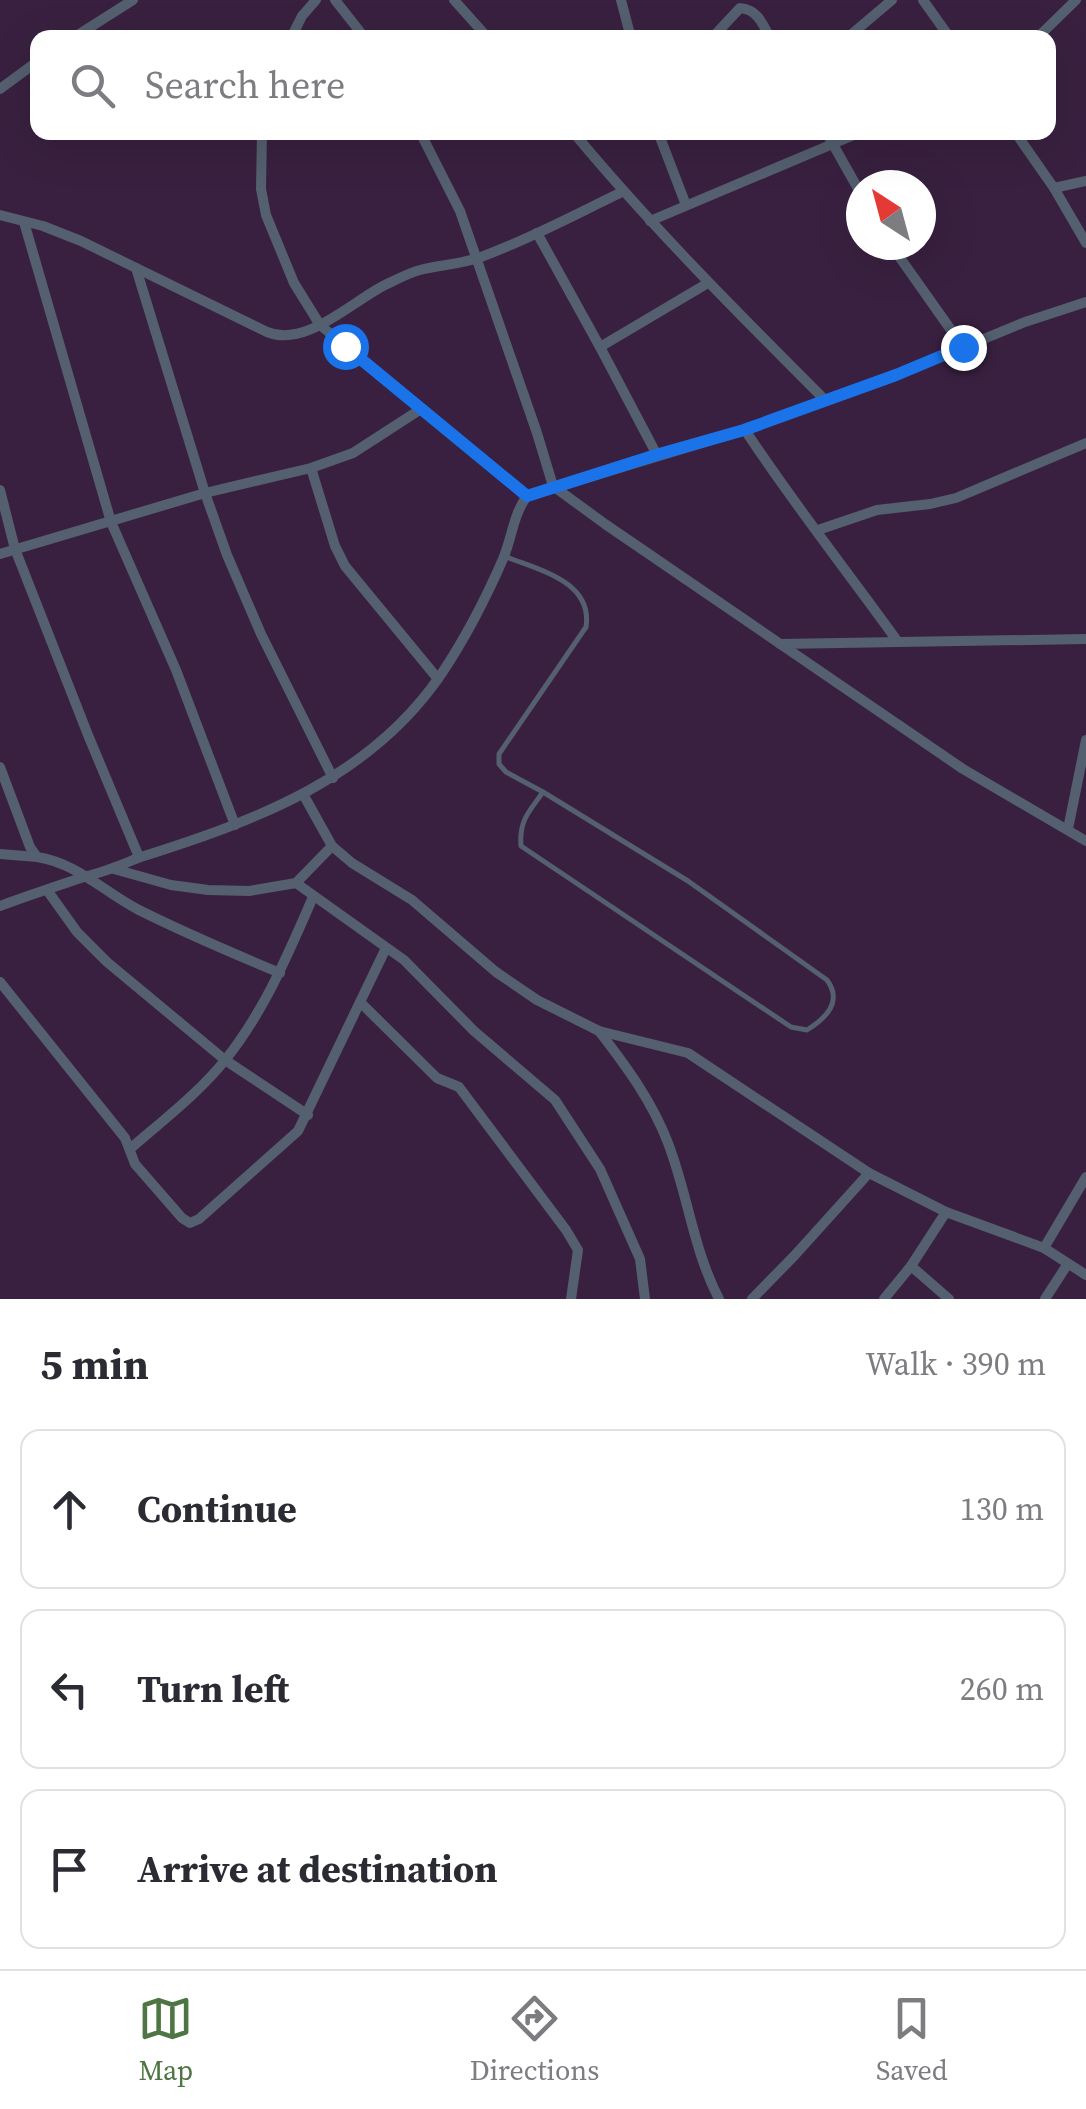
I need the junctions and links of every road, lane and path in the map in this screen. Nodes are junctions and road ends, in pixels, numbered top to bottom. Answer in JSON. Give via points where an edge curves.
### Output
{"nodes":[{"id":1,"x":133,"y":0,"type":"edge"},
{"id":2,"x":316,"y":0,"type":"edge"},
{"id":3,"x":335,"y":0,"type":"edge"},
{"id":4,"x":454,"y":0,"type":"edge"},
{"id":5,"x":622,"y":0,"type":"edge"},
{"id":6,"x":892,"y":0,"type":"edge"},
{"id":7,"x":940,"y":0,"type":"edge"},
{"id":8,"x":1076,"y":0,"type":"edge"},
{"id":9,"x":927,"y":5,"type":"edge"},
{"id":10,"x":86,"y":30,"type":"edge"},
{"id":11,"x":295,"y":30,"type":"edge"},
{"id":12,"x":359,"y":30,"type":"edge"},
{"id":13,"x":481,"y":30,"type":"edge"},
{"id":14,"x":629,"y":30,"type":"edge"},
{"id":15,"x":719,"y":30,"type":"edge"},
{"id":16,"x":765,"y":30,"type":"edge"},
{"id":17,"x":856,"y":30,"type":"edge"},
{"id":18,"x":944,"y":30,"type":"edge"},
{"id":19,"x":1044,"y":30,"type":"edge"},
{"id":20,"x":30,"y":68,"type":"edge"},
{"id":21,"x":0,"y":90,"type":"edge"},
{"id":22,"x":262,"y":140,"type":"edge"},
{"id":23,"x":424,"y":140,"type":"edge"},
{"id":24,"x":580,"y":140,"type":"edge"},
{"id":25,"x":661,"y":140,"type":"edge"},
{"id":26,"x":831,"y":140,"type":"edge"},
{"id":27,"x":846,"y":140,"type":"edge"},
{"id":28,"x":1021,"y":140,"type":"edge"},
{"id":29,"x":834,"y":146,"type":"junction"},
{"id":30,"x":848,"y":170,"type":"edge"},
{"id":31,"x":1086,"y":181,"type":"edge"},
{"id":32,"x":1054,"y":188,"type":"junction"},
{"id":33,"x":622,"y":192,"type":"junction"},
{"id":34,"x":686,"y":205,"type":"junction"},
{"id":35,"x":0,"y":215,"type":"edge"},
{"id":36,"x":650,"y":221,"type":"junction"},
{"id":37,"x":24,"y":222,"type":"junction"},
{"id":38,"x":537,"y":233,"type":"junction"},
{"id":39,"x":1086,"y":242,"type":"edge"},
{"id":40,"x":477,"y":258,"type":"junction"},
{"id":41,"x":902,"y":260,"type":"edge"},
{"id":42,"x":136,"y":268,"type":"junction"},
{"id":43,"x":708,"y":283,"type":"junction"},
{"id":44,"x":1086,"y":302,"type":"edge"},
{"id":45,"x":320,"y":325,"type":"junction"},
{"id":46,"x":600,"y":347,"type":"junction"},
{"id":47,"x":963,"y":347,"type":"junction"},
{"id":48,"x":825,"y":400,"type":"junction"},
{"id":49,"x":420,"y":409,"type":"junction"},
{"id":50,"x":744,"y":430,"type":"junction"},
{"id":51,"x":1086,"y":443,"type":"edge"},
{"id":52,"x":656,"y":455,"type":"junction"},
{"id":53,"x":311,"y":468,"type":"junction"},
{"id":54,"x":553,"y":486,"type":"junction"},
{"id":55,"x":0,"y":490,"type":"edge"},
{"id":56,"x":205,"y":494,"type":"junction"},
{"id":57,"x":527,"y":496,"type":"junction"},
{"id":58,"x":111,"y":522,"type":"junction"},
{"id":59,"x":818,"y":530,"type":"junction"},
{"id":60,"x":15,"y":549,"type":"junction"},
{"id":61,"x":0,"y":554,"type":"edge"},
{"id":62,"x":504,"y":556,"type":"junction"},
{"id":63,"x":1086,"y":639,"type":"edge"},
{"id":64,"x":898,"y":642,"type":"junction"},
{"id":65,"x":779,"y":644,"type":"junction"},
{"id":66,"x":438,"y":679,"type":"junction"},
{"id":67,"x":1086,"y":740,"type":"edge"},
{"id":68,"x":0,"y":767,"type":"edge"},
{"id":69,"x":333,"y":778,"type":"junction"},
{"id":70,"x":544,"y":792,"type":"junction"},
{"id":71,"x":302,"y":794,"type":"junction"},
{"id":72,"x":235,"y":825,"type":"junction"},
{"id":73,"x":1068,"y":829,"type":"junction"},
{"id":74,"x":1086,"y":841,"type":"edge"},
{"id":75,"x":332,"y":846,"type":"junction"},
{"id":76,"x":0,"y":854,"type":"edge"},
{"id":77,"x":37,"y":857,"type":"junction"},
{"id":78,"x":139,"y":857,"type":"junction"},
{"id":79,"x":113,"y":869,"type":"junction"},
{"id":80,"x":87,"y":876,"type":"junction"},
{"id":81,"x":296,"y":883,"type":"junction"},
{"id":82,"x":46,"y":890,"type":"junction"},
{"id":83,"x":313,"y":897,"type":"junction"},
{"id":84,"x":0,"y":906,"type":"edge"},
{"id":85,"x":386,"y":948,"type":"junction"},
{"id":86,"x":280,"y":974,"type":"junction"},
{"id":87,"x":0,"y":982,"type":"edge"},
{"id":88,"x":360,"y":1002,"type":"junction"},
{"id":89,"x":598,"y":1030,"type":"junction"},
{"id":90,"x":225,"y":1060,"type":"junction"},
{"id":91,"x":308,"y":1115,"type":"junction"},
{"id":92,"x":130,"y":1149,"type":"junction"},
{"id":93,"x":869,"y":1173,"type":"junction"},
{"id":94,"x":1086,"y":1178,"type":"edge"},
{"id":95,"x":946,"y":1212,"type":"junction"},
{"id":96,"x":1044,"y":1248,"type":"junction"},
{"id":97,"x":1067,"y":1264,"type":"junction"},
{"id":98,"x":911,"y":1266,"type":"junction"},
{"id":99,"x":1086,"y":1275,"type":"edge"},
{"id":100,"x":572,"y":1299,"type":"edge"},
{"id":101,"x":645,"y":1299,"type":"edge"},
{"id":102,"x":720,"y":1299,"type":"edge"},
{"id":103,"x":752,"y":1299,"type":"edge"},
{"id":104,"x":884,"y":1299,"type":"edge"},
{"id":105,"x":948,"y":1299,"type":"edge"},
{"id":106,"x":1045,"y":1299,"type":"edge"}],
"edges":[{"from":1,"to":10,"type":"street"},
{"from":2,"to":11,"type":"street"},
{"from":3,"to":12,"type":"street"},
{"from":4,"to":13,"type":"street"},
{"from":5,"to":14,"type":"street"},
{"from":6,"to":17,"type":"street"},
{"from":7,"to":9,"type":"street"},
{"from":8,"to":19,"type":"street"},
{"from":9,"to":18,"type":"street"},
{"from":15,"to":16,"type":"street","via":[[740,8],[756,14]]},
{"from":20,"to":21,"type":"street"},
{"from":22,"to":45,"type":"street","via":[[266,215]]},
{"from":23,"to":40,"type":"street"},
{"from":24,"to":33,"type":"street"},
{"from":25,"to":34,"type":"street"},
{"from":26,"to":29,"type":"street"},
{"from":27,"to":29,"type":"street"},
{"from":28,"to":32,"type":"street"},
{"from":29,"to":30,"type":"street"},
{"from":29,"to":34,"type":"street"},
{"from":31,"to":32,"type":"street"},
{"from":32,"to":39,"type":"street"},
{"from":33,"to":36,"type":"street"},
{"from":33,"to":38,"type":"street"},
{"from":34,"to":36,"type":"street"},
{"from":35,"to":37,"type":"street"},
{"from":36,"to":43,"type":"street"},
{"from":37,"to":42,"type":"street"},
{"from":37,"to":58,"type":"street"},
{"from":38,"to":40,"type":"street"},
{"from":38,"to":46,"type":"street"},
{"from":40,"to":45,"type":"street","via":[[416,271]]},
{"from":40,"to":54,"type":"street"},
{"from":41,"to":47,"type":"street"},
{"from":42,"to":45,"type":"street","via":[[277,336]]},
{"from":42,"to":56,"type":"street"},
{"from":43,"to":46,"type":"street"},
{"from":43,"to":48,"type":"street"},
{"from":44,"to":47,"type":"street"},
{"from":45,"to":49,"type":"street"},
{"from":46,"to":52,"type":"street"},
{"from":47,"to":48,"type":"street"},
{"from":48,"to":50,"type":"street"},
{"from":49,"to":53,"type":"street","via":[[353,453]]},
{"from":49,"to":57,"type":"street"},
{"from":50,"to":52,"type":"street"},
{"from":50,"to":59,"type":"street"},
{"from":51,"to":59,"type":"street","via":[[956,498],[876,510]]},
{"from":52,"to":54,"type":"street"},
{"from":53,"to":56,"type":"street"},
{"from":53,"to":66,"type":"street","via":[[345,566]]},
{"from":54,"to":57,"type":"street"},
{"from":54,"to":65,"type":"street"},
{"from":55,"to":60,"type":"street"},
{"from":56,"to":58,"type":"street"},
{"from":56,"to":69,"type":"street","via":[[260,634]]},
{"from":57,"to":62,"type":"street"},
{"from":58,"to":60,"type":"street"},
{"from":58,"to":72,"type":"street"},
{"from":59,"to":64,"type":"street"},
{"from":60,"to":61,"type":"street"},
{"from":60,"to":78,"type":"street"},
{"from":62,"to":66,"type":"street"},
{"from":62,"to":70,"type":"lane","via":[[564,581],[588,614],[499,754],[506,772]]},
{"from":63,"to":64,"type":"street"},
{"from":64,"to":65,"type":"street"},
{"from":65,"to":73,"type":"street","via":[[963,769]]},
{"from":66,"to":69,"type":"street","via":[[403,721]]},
{"from":67,"to":73,"type":"street"},
{"from":68,"to":77,"type":"street"},
{"from":69,"to":71,"type":"street"},
{"from":70,"to":70,"type":"lane","via":[[688,881],[827,980],[834,1002],[824,1018],[806,1030],[791,1027],[521,846],[523,821]]},
{"from":71,"to":72,"type":"street"},
{"from":71,"to":75,"type":"street"},
{"from":72,"to":78,"type":"street"},
{"from":73,"to":74,"type":"street"},
{"from":75,"to":81,"type":"street"},
{"from":75,"to":89,"type":"street","via":[[412,900],[520,990]]},
{"from":76,"to":77,"type":"street"},
{"from":77,"to":80,"type":"street"},
{"from":78,"to":79,"type":"street"},
{"from":79,"to":80,"type":"street"},
{"from":79,"to":81,"type":"street","via":[[208,890]]},
{"from":80,"to":82,"type":"street"},
{"from":80,"to":86,"type":"street","via":[[134,908]]},
{"from":81,"to":83,"type":"street"},
{"from":82,"to":84,"type":"street"},
{"from":82,"to":90,"type":"street","via":[[108,962]]},
{"from":83,"to":85,"type":"street"},
{"from":83,"to":86,"type":"street"},
{"from":85,"to":88,"type":"street"},
{"from":85,"to":101,"type":"street","via":[[560,1106],[600,1169],[640,1259]]},
{"from":86,"to":90,"type":"street"},
{"from":87,"to":92,"type":"street"},
{"from":88,"to":91,"type":"street"},
{"from":88,"to":100,"type":"street","via":[[437,1078],[458,1088],[566,1230],[578,1250]]},
{"from":89,"to":93,"type":"street","via":[[688,1053]]},
{"from":89,"to":102,"type":"street","via":[[636,1079],[668,1144],[694,1239]]},
{"from":90,"to":91,"type":"street"},
{"from":90,"to":92,"type":"street"},
{"from":91,"to":92,"type":"street","via":[[286,1144],[190,1223],[135,1164]]},
{"from":93,"to":95,"type":"street"},
{"from":93,"to":103,"type":"street"},
{"from":94,"to":96,"type":"street"},
{"from":95,"to":96,"type":"street"},
{"from":95,"to":98,"type":"street"},
{"from":96,"to":97,"type":"street"},
{"from":97,"to":99,"type":"street"},
{"from":97,"to":106,"type":"street"},
{"from":98,"to":104,"type":"street"},
{"from":98,"to":105,"type":"street"}]}
